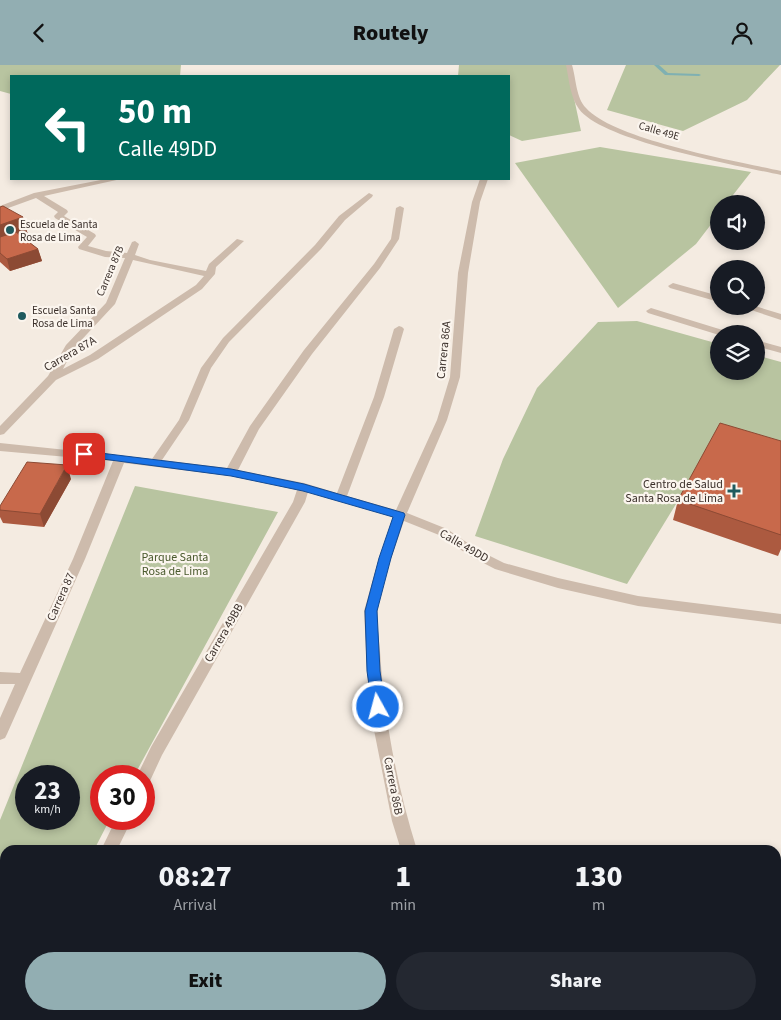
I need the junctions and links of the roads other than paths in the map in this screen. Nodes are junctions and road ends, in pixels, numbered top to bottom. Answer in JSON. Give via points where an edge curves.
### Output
{"nodes":[{"id":1,"x":569,"y":65,"type":"edge"},
{"id":2,"x":781,"y":173,"type":"edge"},
{"id":3,"x":111,"y":180,"type":"edge"},
{"id":4,"x":484,"y":180,"type":"edge"},
{"id":5,"x":37,"y":195,"type":"junction"},
{"id":6,"x":369,"y":195,"type":"dead end"},
{"id":7,"x":0,"y":209,"type":"edge"},
{"id":8,"x":400,"y":209,"type":"dead end"},
{"id":9,"x":240,"y":241,"type":"dead end"},
{"id":10,"x":135,"y":244,"type":"dead end"},
{"id":11,"x":130,"y":256,"type":"junction"},
{"id":12,"x":210,"y":274,"type":"junction"},
{"id":13,"x":674,"y":286,"type":"dead end"},
{"id":14,"x":710,"y":296,"type":"edge"},
{"id":15,"x":651,"y":311,"type":"dead end"},
{"id":16,"x":765,"y":312,"type":"edge"},
{"id":17,"x":781,"y":317,"type":"edge"},
{"id":18,"x":399,"y":329,"type":"dead end"},
{"id":19,"x":710,"y":329,"type":"edge"},
{"id":20,"x":765,"y":346,"type":"edge"},
{"id":21,"x":781,"y":350,"type":"edge"},
{"id":22,"x":52,"y":378,"type":"junction"},
{"id":23,"x":0,"y":432,"type":"edge"},
{"id":24,"x":0,"y":447,"type":"edge"},
{"id":25,"x":120,"y":459,"type":"junction"},
{"id":26,"x":155,"y":462,"type":"junction"},
{"id":27,"x":231,"y":472,"type":"junction"},
{"id":28,"x":304,"y":487,"type":"junction"},
{"id":29,"x":341,"y":497,"type":"junction"},
{"id":30,"x":400,"y":515,"type":"junction"},
{"id":31,"x":781,"y":619,"type":"edge"},
{"id":32,"x":0,"y":678,"type":"edge"},
{"id":33,"x":24,"y":679,"type":"junction"},
{"id":34,"x":0,"y":734,"type":"edge"},
{"id":35,"x":150,"y":765,"type":"edge"},
{"id":36,"x":119,"y":830,"type":"edge"},
{"id":37,"x":112,"y":845,"type":"edge"},
{"id":38,"x":407,"y":845,"type":"edge"}],
"edges":[{"from":1,"to":2,"type":"street","name":"Calle 49E","via":[[582,109],[595,121],[657,143]]},
{"from":3,"to":5,"type":"street"},
{"from":4,"to":30,"type":"street","name":"Carrera 86A","via":[[476,202],[463,273],[455,377],[442,420]]},
{"from":5,"to":7,"type":"street"},
{"from":5,"to":11,"type":"street","via":[[64,213],[58,216],[92,236],[82,247],[105,254]]},
{"from":6,"to":26,"type":"street","via":[[342,218],[318,247],[226,340],[206,368],[184,420]]},
{"from":8,"to":27,"type":"street","via":[[395,239],[254,428]]},
{"from":9,"to":12,"type":"street","name":"Carrera 87A","via":[[212,266]]},
{"from":10,"to":11,"type":"street","name":"Carrera 87B"},
{"from":11,"to":12,"type":"street"},
{"from":11,"to":22,"type":"street","name":"Carrera 87B","via":[[110,304],[70,347]]},
{"from":12,"to":22,"type":"street","name":"Carrera 87A","via":[[199,287],[94,357]]},
{"from":13,"to":14,"type":"street"},
{"from":15,"to":19,"type":"street"},
{"from":16,"to":17,"type":"street"},
{"from":18,"to":29,"type":"street"},
{"from":20,"to":21,"type":"street"},
{"from":22,"to":23,"type":"street","name":"Carrera 87A"},
{"from":24,"to":25,"type":"street","name":"Calle 49DD"},
{"from":25,"to":26,"type":"street","name":"Calle 49DD"},
{"from":25,"to":33,"type":"street","name":"Carrera 87"},
{"from":26,"to":27,"type":"street","name":"Calle 49DD"},
{"from":27,"to":28,"type":"street","name":"Calle 49DD"},
{"from":28,"to":29,"type":"street","name":"Calle 49DD"},
{"from":28,"to":35,"type":"street","name":"Carrera 49BB"},
{"from":29,"to":30,"type":"street","name":"Calle 49DD"},
{"from":30,"to":31,"type":"street","name":"Calle 49DD","via":[[443,533],[500,566],[558,583],[638,601]]},
{"from":30,"to":38,"type":"street","name":"Carrera 86B","via":[[385,558],[371,619],[380,725]]},
{"from":32,"to":33,"type":"street"},
{"from":33,"to":34,"type":"street","name":"Carrera 87"},
{"from":36,"to":37,"type":"street"}]}
